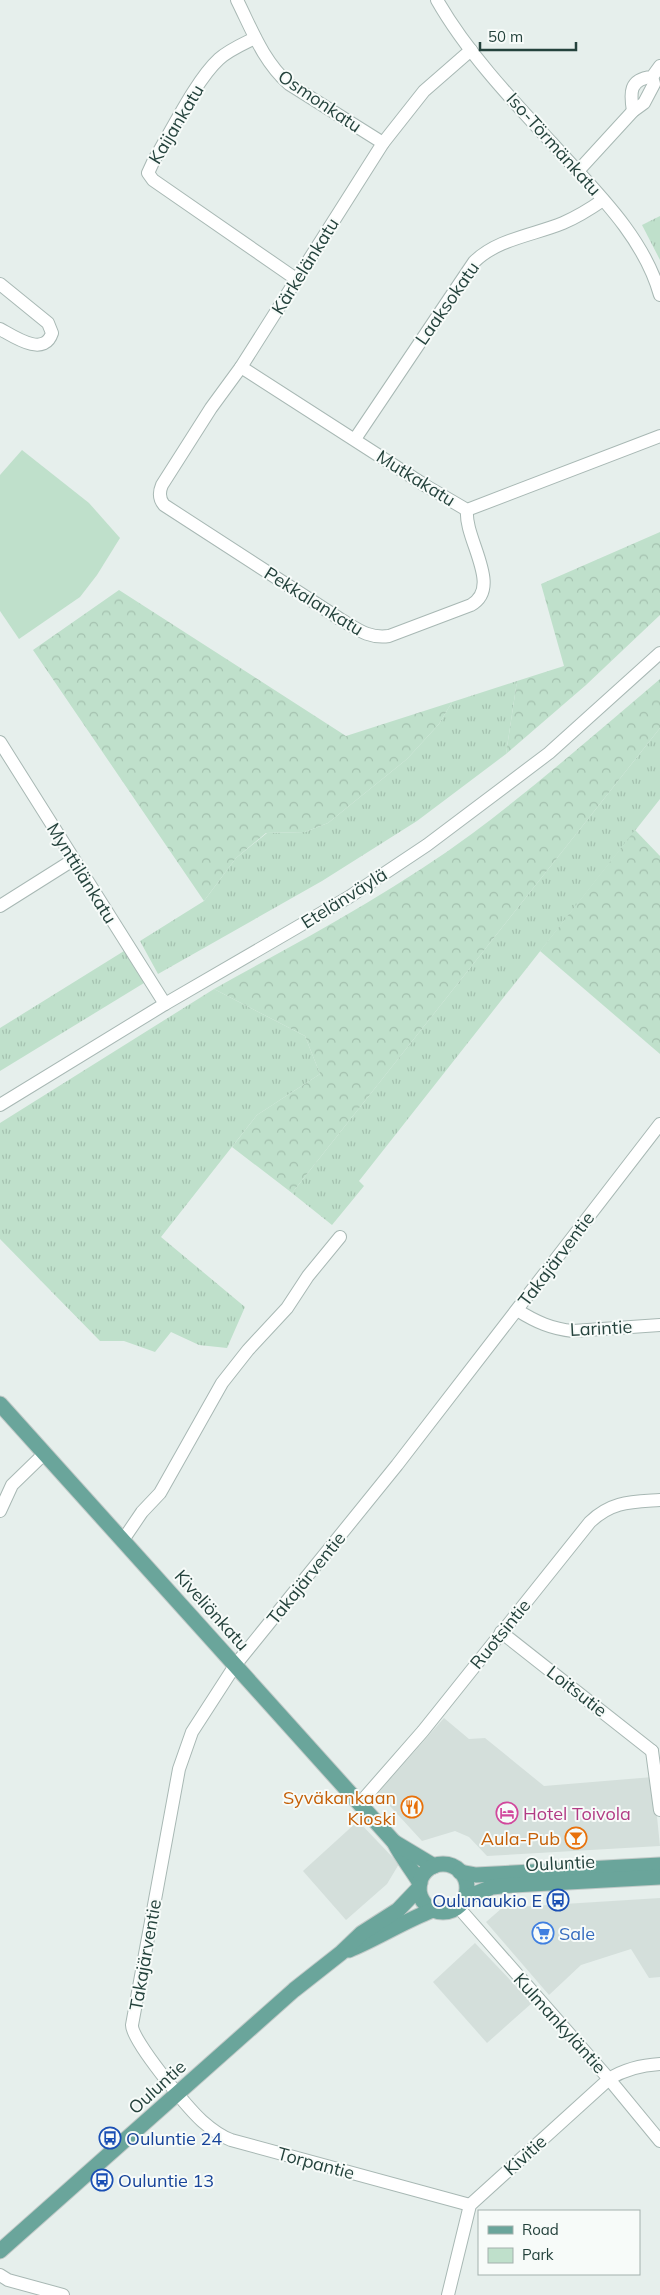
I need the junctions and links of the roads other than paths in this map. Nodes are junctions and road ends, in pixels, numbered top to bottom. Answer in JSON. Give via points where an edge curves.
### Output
{"nodes":[{"id":1,"x":237,"y":0,"type":"edge"},
{"id":2,"x":438,"y":0,"type":"edge"},
{"id":3,"x":255,"y":38,"type":"junction"},
{"id":4,"x":471,"y":50,"type":"junction"},
{"id":5,"x":660,"y":66,"type":"edge"},
{"id":6,"x":652,"y":77,"type":"junction"},
{"id":7,"x":633,"y":111,"type":"junction"},
{"id":8,"x":383,"y":143,"type":"junction"},
{"id":9,"x":578,"y":171,"type":"junction"},
{"id":10,"x":603,"y":200,"type":"junction"},
{"id":11,"x":296,"y":279,"type":"junction"},
{"id":12,"x":0,"y":284,"type":"edge"},
{"id":13,"x":660,"y":295,"type":"edge"},
{"id":14,"x":0,"y":329,"type":"edge"},
{"id":15,"x":241,"y":367,"type":"junction"},
{"id":16,"x":660,"y":436,"type":"edge"},
{"id":17,"x":355,"y":439,"type":"junction"},
{"id":18,"x":160,"y":497,"type":"joint"},
{"id":19,"x":467,"y":510,"type":"junction"},
{"id":20,"x":660,"y":654,"type":"edge"},
{"id":21,"x":0,"y":742,"type":"edge"},
{"id":22,"x":73,"y":860,"type":"junction"},
{"id":23,"x":0,"y":906,"type":"edge"},
{"id":24,"x":165,"y":1004,"type":"junction"},
{"id":25,"x":0,"y":1105,"type":"edge"},
{"id":26,"x":660,"y":1124,"type":"edge"},
{"id":27,"x":340,"y":1236,"type":"dead end"},
{"id":28,"x":517,"y":1310,"type":"junction"},
{"id":29,"x":660,"y":1324,"type":"edge"},
{"id":30,"x":0,"y":1404,"type":"edge"},
{"id":31,"x":45,"y":1453,"type":"junction"},
{"id":32,"x":6,"y":1484,"type":"edge"},
{"id":33,"x":660,"y":1500,"type":"edge"},
{"id":34,"x":0,"y":1511,"type":"edge"},
{"id":35,"x":123,"y":1540,"type":"junction"},
{"id":36,"x":501,"y":1632,"type":"junction"},
{"id":37,"x":236,"y":1664,"type":"junction"},
{"id":38,"x":656,"y":1746,"type":"edge"},
{"id":39,"x":360,"y":1803,"type":"junction"},
{"id":40,"x":660,"y":1810,"type":"edge"},
{"id":41,"x":394,"y":1842,"type":"junction"},
{"id":42,"x":660,"y":1864,"type":"edge"},
{"id":43,"x":434,"y":1866,"type":"junction"},
{"id":44,"x":460,"y":1872,"type":"junction"},
{"id":45,"x":660,"y":1877,"type":"edge"},
{"id":46,"x":419,"y":1885,"type":"junction"},
{"id":47,"x":461,"y":1903,"type":"junction"},
{"id":48,"x":433,"y":1910,"type":"junction"},
{"id":49,"x":340,"y":1953,"type":"junction"},
{"id":50,"x":660,"y":2064,"type":"edge"},
{"id":51,"x":610,"y":2079,"type":"junction"},
{"id":52,"x":178,"y":2094,"type":"junction"},
{"id":53,"x":660,"y":2142,"type":"edge"},
{"id":54,"x":470,"y":2205,"type":"junction"},
{"id":55,"x":0,"y":2251,"type":"edge"},
{"id":56,"x":0,"y":2275,"type":"edge"},
{"id":57,"x":63,"y":2295,"type":"edge"},
{"id":58,"x":448,"y":2295,"type":"edge"}],
"edges":[{"from":1,"to":3,"type":"street","name":"Osmonkatu"},
{"from":2,"to":4,"type":"street","name":"Iso-Törmänkatu"},
{"from":3,"to":8,"type":"street","name":"Osmonkatu","via":[[268,63],[289,84]]},
{"from":3,"to":11,"type":"street","name":"Kaijankatu","via":[[214,64],[200,82],[148,173]]},
{"from":4,"to":8,"type":"street","name":"Kärkelänkatu","via":[[424,92]]},
{"from":4,"to":9,"type":"street","name":"Iso-Törmänkatu"},
{"from":5,"to":6,"type":"street"},
{"from":6,"to":7,"type":"street","via":[[651,94]]},
{"from":6,"to":7,"type":"street","via":[[634,85],[630,94]]},
{"from":7,"to":9,"type":"street"},
{"from":8,"to":11,"type":"street","name":"Kärkelänkatu"},
{"from":9,"to":10,"type":"street","name":"Iso-Törmänkatu"},
{"from":10,"to":13,"type":"street","name":"Iso-Törmänkatu","via":[[634,240]]},
{"from":10,"to":17,"type":"street","name":"Laaksokatu","via":[[562,223],[487,251],[474,262]]},
{"from":11,"to":15,"type":"street","name":"Kärkelänkatu"},
{"from":12,"to":14,"type":"street","via":[[48,323],[52,333],[45,342],[33,345]]},
{"from":15,"to":17,"type":"street","name":"Mutkakatu"},
{"from":15,"to":18,"type":"street","name":"Kärkelänkatu","via":[[162,485]]},
{"from":16,"to":19,"type":"street","name":"Mutkakatu"},
{"from":17,"to":19,"type":"street","name":"Mutkakatu"},
{"from":18,"to":19,"type":"street","name":"Pekkalankatu","via":[[164,505],[340,619],[376,637],[396,633],[480,600],[484,583],[469,530]]},
{"from":20,"to":24,"type":"street","name":"Etelänväylä","via":[[549,753],[427,845],[349,898]]},
{"from":21,"to":22,"type":"street","name":"Mynttilänkatu"},
{"from":22,"to":23,"type":"street"},
{"from":22,"to":24,"type":"street","name":"Mynttilänkatu"},
{"from":24,"to":25,"type":"street","name":"Etelänväylä"},
{"from":26,"to":28,"type":"street","name":"Takajärventie"},
{"from":27,"to":35,"type":"street","via":[[287,1308],[222,1383],[160,1493]]},
{"from":28,"to":29,"type":"street","name":"Larintie","via":[[540,1324],[568,1331]]},
{"from":28,"to":37,"type":"street","name":"Takajärventie","via":[[339,1539]]},
{"from":30,"to":31,"type":"main road","name":"Kiveliönkatu"},
{"from":31,"to":32,"type":"street"},
{"from":31,"to":35,"type":"main road","name":"Kiveliönkatu"},
{"from":32,"to":34,"type":"street"},
{"from":33,"to":36,"type":"street","name":"Ruotsintie","via":[[620,1503],[596,1516]]},
{"from":35,"to":37,"type":"main road","name":"Kiveliönkatu"},
{"from":36,"to":38,"type":"street","name":"Loitsutie"},
{"from":36,"to":39,"type":"street","name":"Ruotsintie","via":[[423,1731]]},
{"from":37,"to":39,"type":"main road","name":"Kiveliönkatu"},
{"from":37,"to":52,"type":"street","name":"Takajärventie","via":[[192,1732],[183,1754],[132,2025],[134,2036]]},
{"from":38,"to":40,"type":"street"},
{"from":39,"to":41,"type":"main road","name":"Kiveliönkatu"},
{"from":41,"to":43,"type":"main road","name":"Kiveliönkatu"},
{"from":41,"to":46,"type":"main road","name":"Kiveliönkatu"},
{"from":42,"to":44,"type":"main road","name":"Ouluntie","via":[[476,1875]]},
{"from":43,"to":44,"type":"main road","via":[[448,1865]]},
{"from":43,"to":46,"type":"main road","via":[[423,1875]]},
{"from":44,"to":47,"type":"main road","via":[[466,1884]]},
{"from":45,"to":47,"type":"main road","name":"Ouluntie","via":[[492,1887]]},
{"from":46,"to":48,"type":"main road","via":[[423,1901]]},
{"from":46,"to":49,"type":"main road","name":"Ouluntie","via":[[401,1906]]},
{"from":47,"to":48,"type":"main road","via":[[447,1912]]},
{"from":47,"to":51,"type":"street","name":"Kulmankyläntie"},
{"from":48,"to":49,"type":"main road","name":"Ouluntie"},
{"from":49,"to":52,"type":"main road","name":"Ouluntie","via":[[289,1994]]},
{"from":50,"to":51,"type":"street","name":"Kivitie","via":[[636,2067]]},
{"from":51,"to":53,"type":"street","name":"Kulmankyläntie"},
{"from":51,"to":54,"type":"street","name":"Kivitie"},
{"from":52,"to":54,"type":"street","name":"Torpantie","via":[[202,2121],[225,2138]]},
{"from":52,"to":55,"type":"main road","name":"Ouluntie"},
{"from":54,"to":58,"type":"street"},
{"from":56,"to":57,"type":"street"}]}
